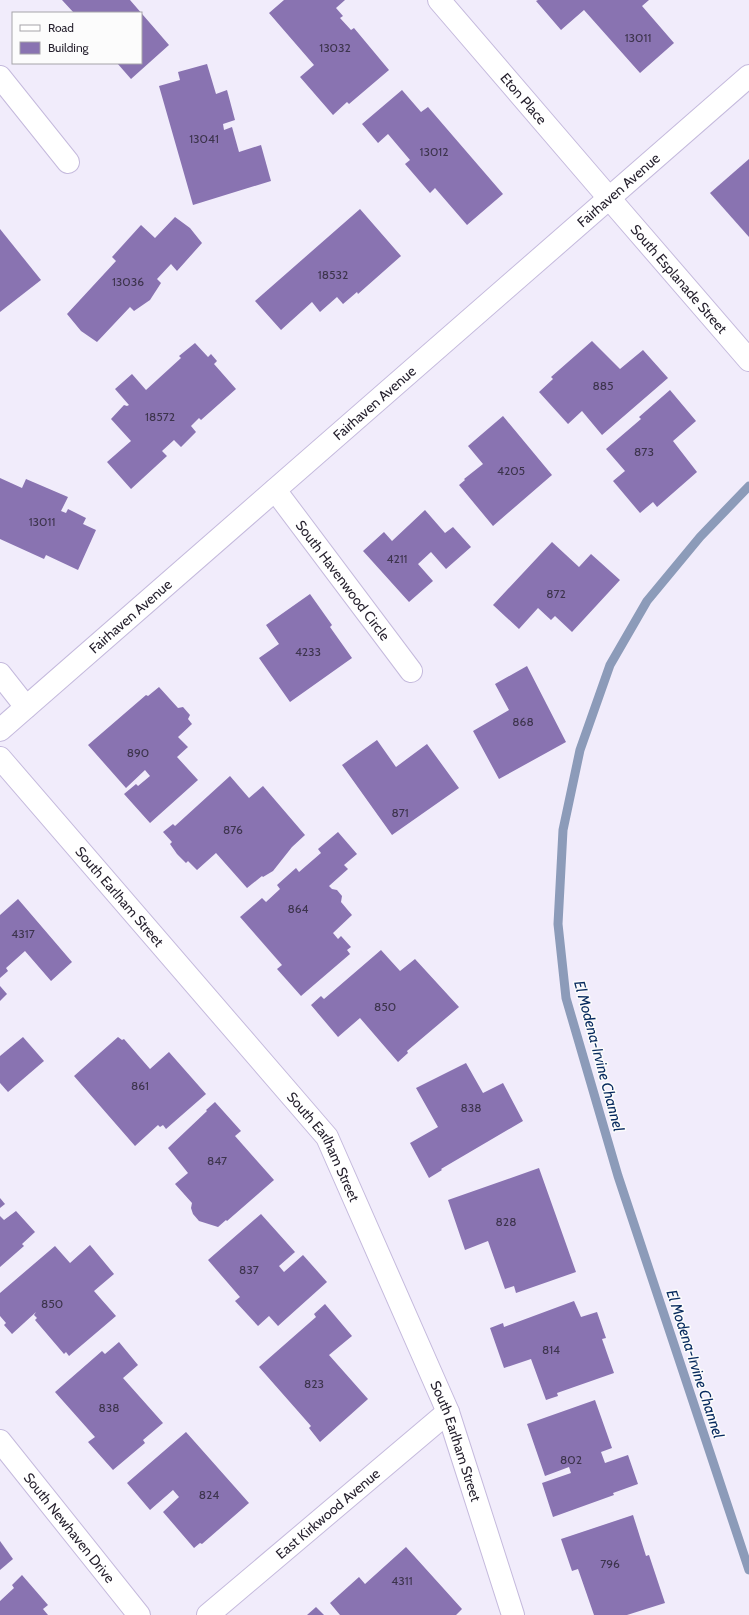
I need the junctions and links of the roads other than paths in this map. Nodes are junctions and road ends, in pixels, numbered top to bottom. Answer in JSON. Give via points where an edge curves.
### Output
{"nodes":[{"id":1,"x":438,"y":0,"type":"edge"},
{"id":2,"x":0,"y":76,"type":"edge"},
{"id":3,"x":749,"y":76,"type":"edge"},
{"id":4,"x":68,"y":162,"type":"dead end"},
{"id":5,"x":609,"y":198,"type":"junction"},
{"id":6,"x":749,"y":360,"type":"edge"},
{"id":7,"x":275,"y":490,"type":"junction"},
{"id":8,"x":411,"y":672,"type":"dead end"},
{"id":9,"x":0,"y":674,"type":"edge"},
{"id":10,"x":26,"y":707,"type":"junction"},
{"id":11,"x":0,"y":730,"type":"edge"},
{"id":12,"x":0,"y":758,"type":"edge"},
{"id":13,"x":448,"y":1412,"type":"junction"},
{"id":14,"x":0,"y":1441,"type":"edge"},
{"id":15,"x":139,"y":1615,"type":"edge"},
{"id":16,"x":208,"y":1615,"type":"edge"},
{"id":17,"x":513,"y":1615,"type":"edge"}],
"edges":[{"from":1,"to":5,"type":"street","name":"Eton Place"},
{"from":2,"to":4,"type":"street"},
{"from":3,"to":5,"type":"street","name":"Fairhaven Avenue"},
{"from":5,"to":6,"type":"street","name":"South Esplanade Street"},
{"from":5,"to":7,"type":"street","name":"Fairhaven Avenue"},
{"from":7,"to":8,"type":"street","name":"South Havenwood Circle"},
{"from":7,"to":10,"type":"street","name":"Fairhaven Avenue"},
{"from":9,"to":10,"type":"street"},
{"from":10,"to":11,"type":"street","name":"Fairhaven Avenue"},
{"from":12,"to":13,"type":"street","name":"South Earlham Street","via":[[327,1137]]},
{"from":13,"to":16,"type":"street","name":"East Kirkwood Avenue"},
{"from":13,"to":17,"type":"street","name":"South Earlham Street"},
{"from":14,"to":15,"type":"street","name":"South Newhaven Drive"}]}
